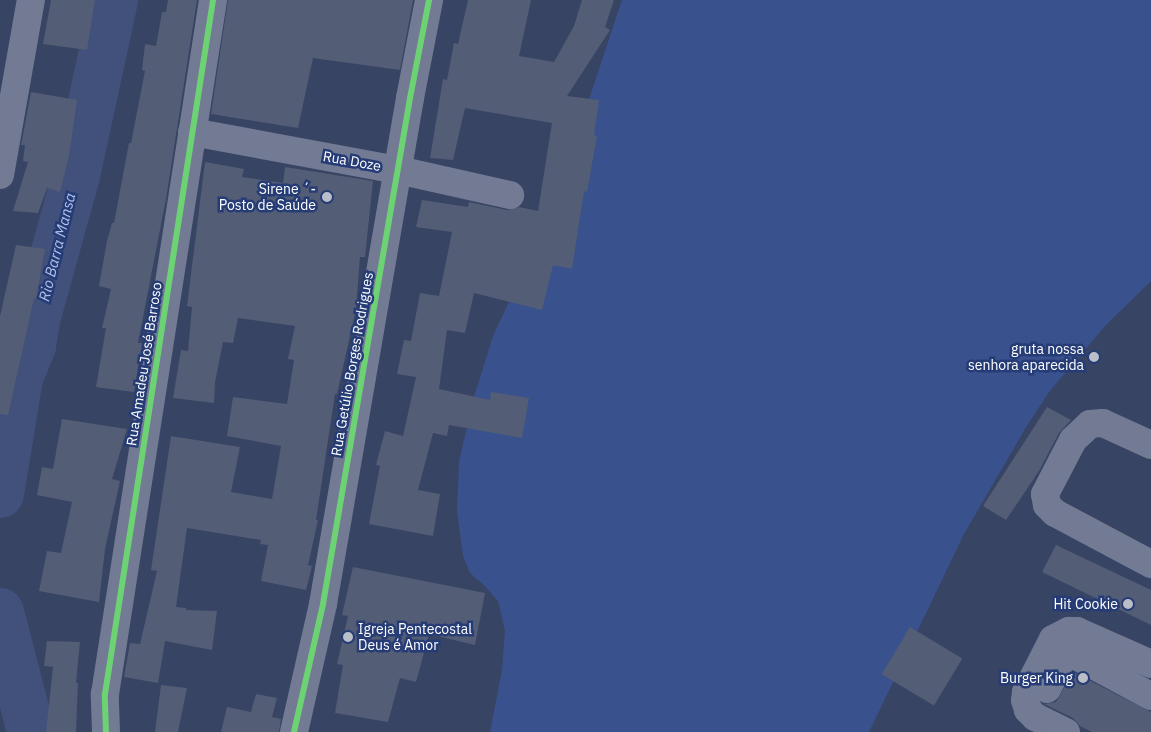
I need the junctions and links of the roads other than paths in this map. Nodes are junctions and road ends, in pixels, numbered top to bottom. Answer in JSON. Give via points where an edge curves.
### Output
{"nodes":[{"id":1,"x":32,"y":0,"type":"edge"},
{"id":2,"x":213,"y":0,"type":"edge"},
{"id":3,"x":429,"y":0,"type":"edge"},
{"id":4,"x":192,"y":132,"type":"junction"},
{"id":5,"x":398,"y":170,"type":"junction"},
{"id":6,"x":0,"y":175,"type":"edge"},
{"id":7,"x":510,"y":195,"type":"dead end"},
{"id":8,"x":1151,"y":445,"type":"edge"},
{"id":9,"x":1151,"y":564,"type":"edge"},
{"id":10,"x":1151,"y":664,"type":"edge"},
{"id":11,"x":1151,"y":696,"type":"edge"},
{"id":12,"x":106,"y":732,"type":"edge"},
{"id":13,"x":294,"y":732,"type":"edge"},
{"id":14,"x":1066,"y":732,"type":"edge"},
{"id":15,"x":1083,"y":732,"type":"edge"}],
"edges":[{"from":1,"to":6,"type":"street"},
{"from":2,"to":4,"type":"street","name":"Rua Amadeu José Barroso"},
{"from":3,"to":5,"type":"street","name":"Rua Getúlio Borges Rodrigues"},
{"from":4,"to":5,"type":"street","name":"Rua Doze"},
{"from":4,"to":12,"type":"street","name":"Rua Amadeu José Barroso","via":[[105,694]]},
{"from":5,"to":7,"type":"street","name":"Rua Doze"},
{"from":5,"to":13,"type":"street","name":"Rua Getúlio Borges Rodrigues","via":[[323,604]]},
{"from":8,"to":9,"type":"street","via":[[1103,423],[1090,424],[1073,440],[1047,487],[1045,499],[1055,513]]},
{"from":10,"to":14,"type":"street","via":[[1077,631],[1061,634],[1053,640],[1025,700],[1035,718]]},
{"from":11,"to":15,"type":"street","via":[[1076,656],[1065,657],[1040,706],[1045,712]]}]}
